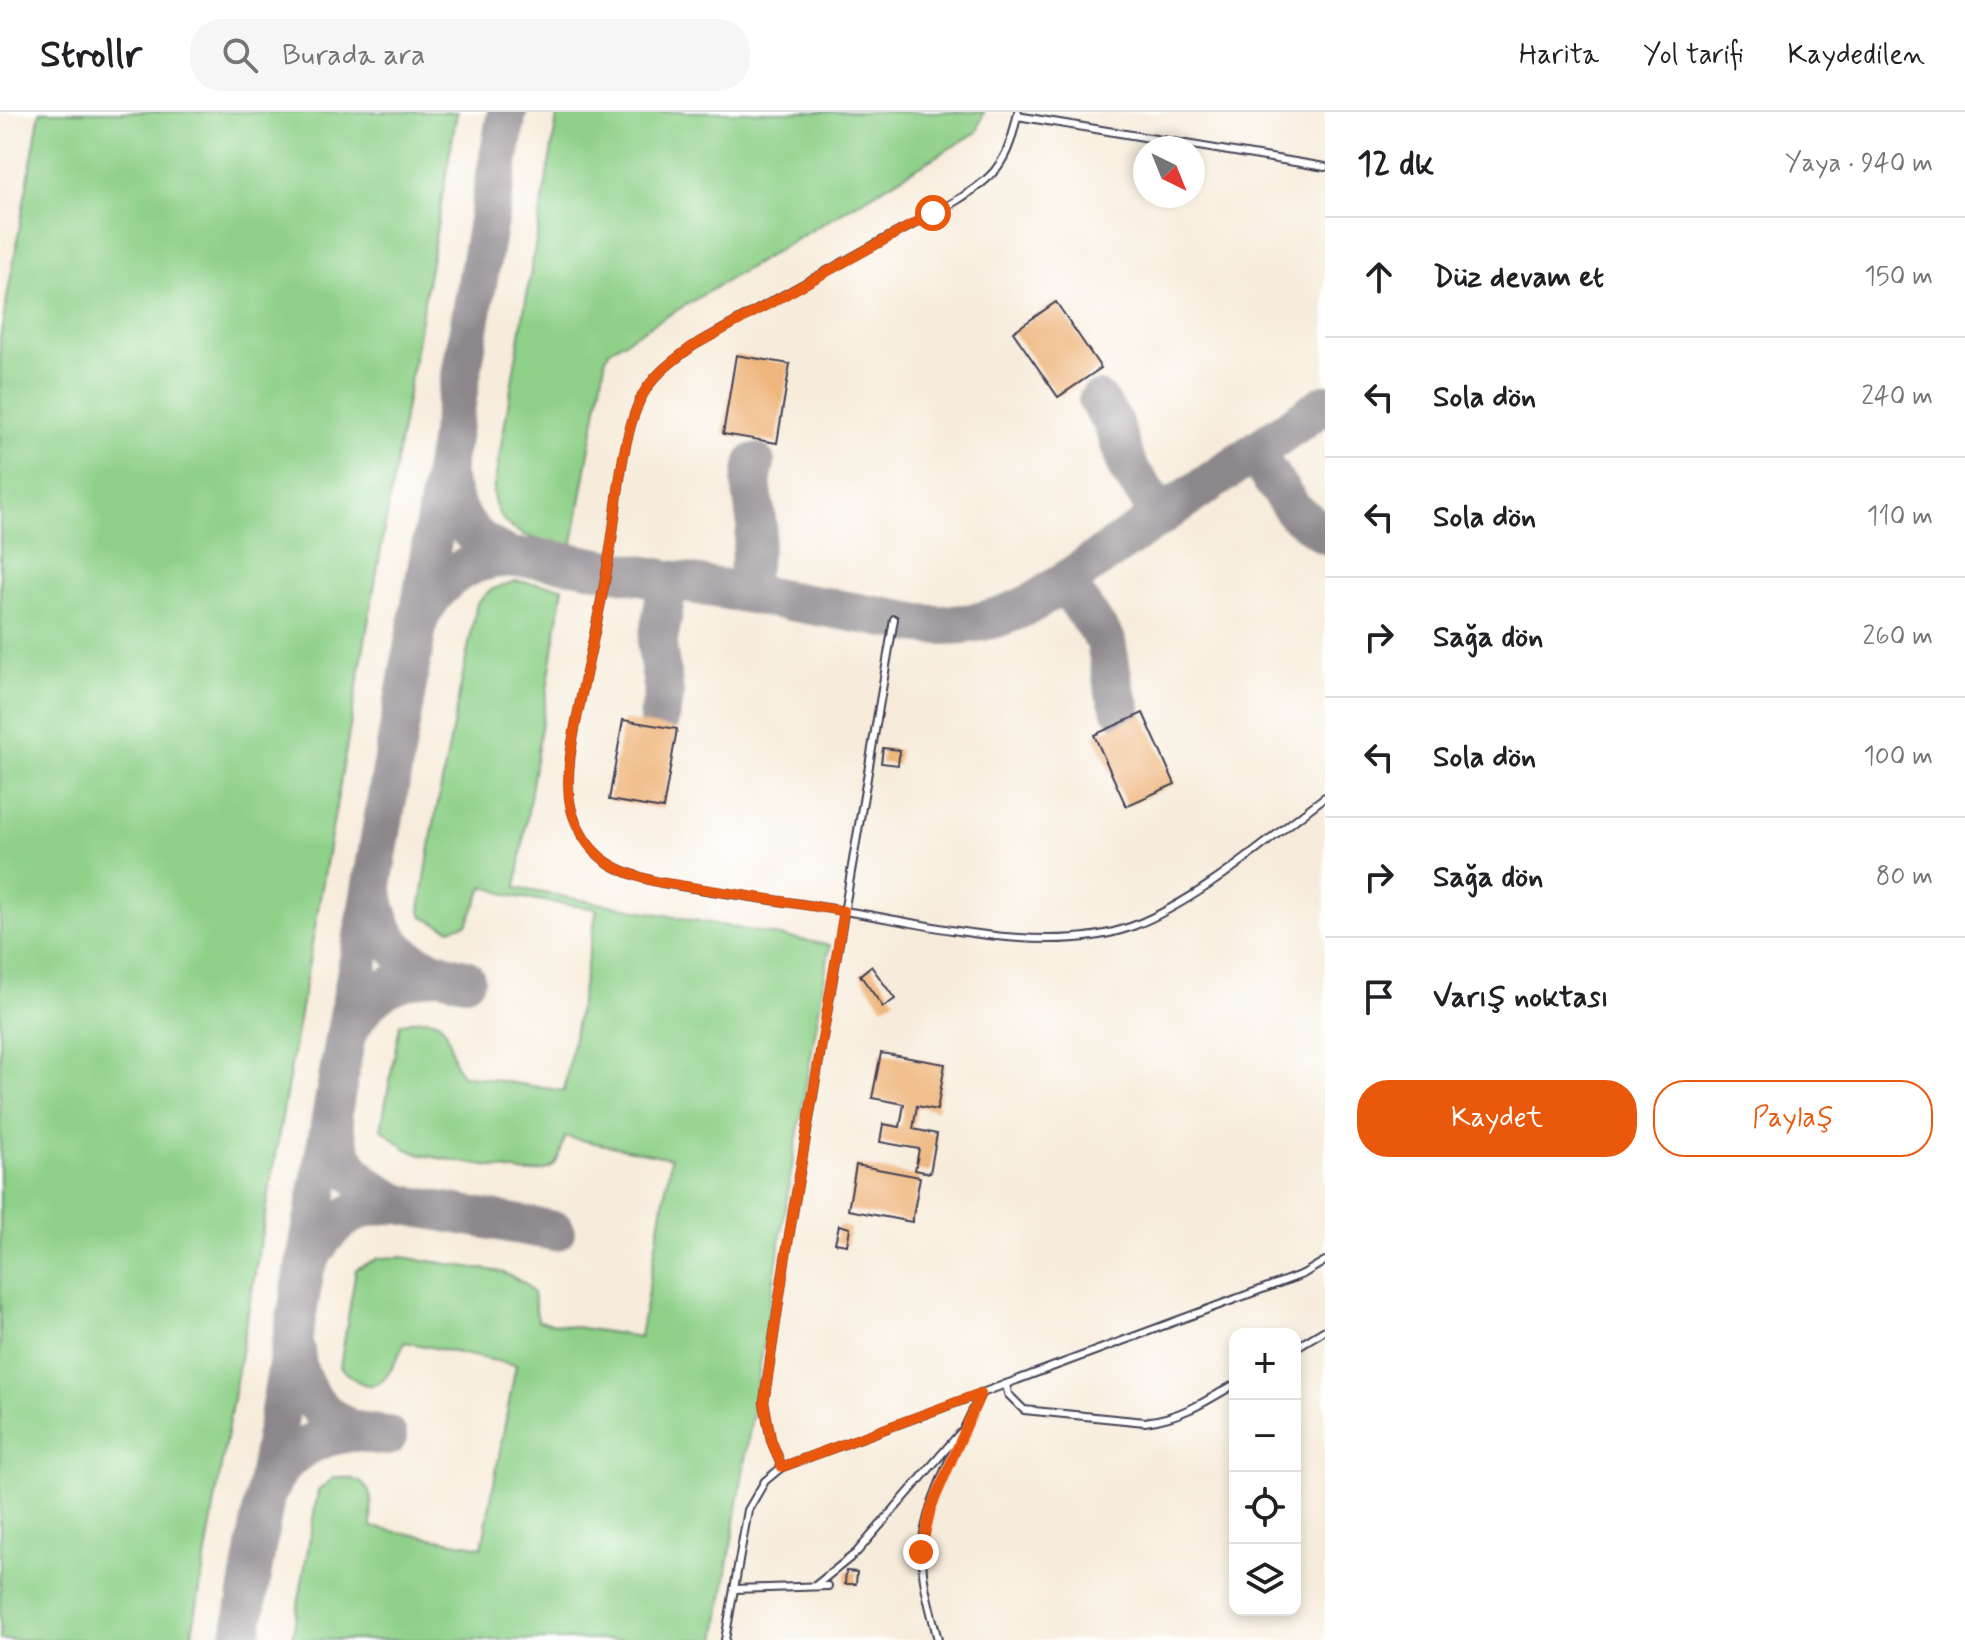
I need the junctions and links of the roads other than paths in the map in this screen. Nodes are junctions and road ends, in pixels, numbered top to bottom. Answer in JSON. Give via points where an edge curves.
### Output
{"nodes":[{"id":1,"x":1017,"y":114,"type":"edge"},
{"id":2,"x":1325,"y":167,"type":"edge"},
{"id":3,"x":894,"y":619,"type":"dead end"},
{"id":4,"x":1325,"y":797,"type":"edge"},
{"id":5,"x":844,"y":911,"type":"junction"},
{"id":6,"x":1325,"y":1261,"type":"edge"},
{"id":7,"x":1325,"y":1330,"type":"edge"},
{"id":8,"x":1301,"y":1344,"type":"edge"},
{"id":9,"x":1006,"y":1384,"type":"junction"},
{"id":10,"x":1229,"y":1388,"type":"edge"},
{"id":11,"x":981,"y":1393,"type":"junction"},
{"id":12,"x":966,"y":1426,"type":"junction"},
{"id":13,"x":782,"y":1467,"type":"junction"},
{"id":14,"x":815,"y":1586,"type":"junction"},
{"id":15,"x":828,"y":1586,"type":"dead end"},
{"id":16,"x":734,"y":1589,"type":"junction"},
{"id":17,"x":725,"y":1640,"type":"edge"},
{"id":18,"x":938,"y":1640,"type":"edge"}],
"edges":[{"from":1,"to":2,"type":"lane"},
{"from":1,"to":5,"type":"lane","via":[[1004,157],[979,185],[668,364],[639,402],[625,458],[569,783],[572,811],[585,841],[613,868],[630,876]]},
{"from":3,"to":5,"type":"lane"},
{"from":4,"to":5,"type":"lane","via":[[1169,909],[1099,935],[1016,937]]},
{"from":5,"to":13,"type":"lane","via":[[764,1402]]},
{"from":6,"to":9,"type":"lane","via":[[1303,1274]]},
{"from":7,"to":8,"type":"lane"},
{"from":9,"to":10,"type":"lane","via":[[1008,1394],[1024,1410],[1145,1422],[1186,1413]]},
{"from":9,"to":11,"type":"lane"},
{"from":11,"to":12,"type":"lane"},
{"from":11,"to":13,"type":"lane"},
{"from":12,"to":14,"type":"lane","via":[[856,1553]]},
{"from":12,"to":18,"type":"lane","via":[[931,1508],[921,1552]]},
{"from":13,"to":16,"type":"lane","via":[[765,1481],[748,1510]]},
{"from":14,"to":15,"type":"lane"},
{"from":14,"to":16,"type":"lane"},
{"from":16,"to":17,"type":"lane"}]}
